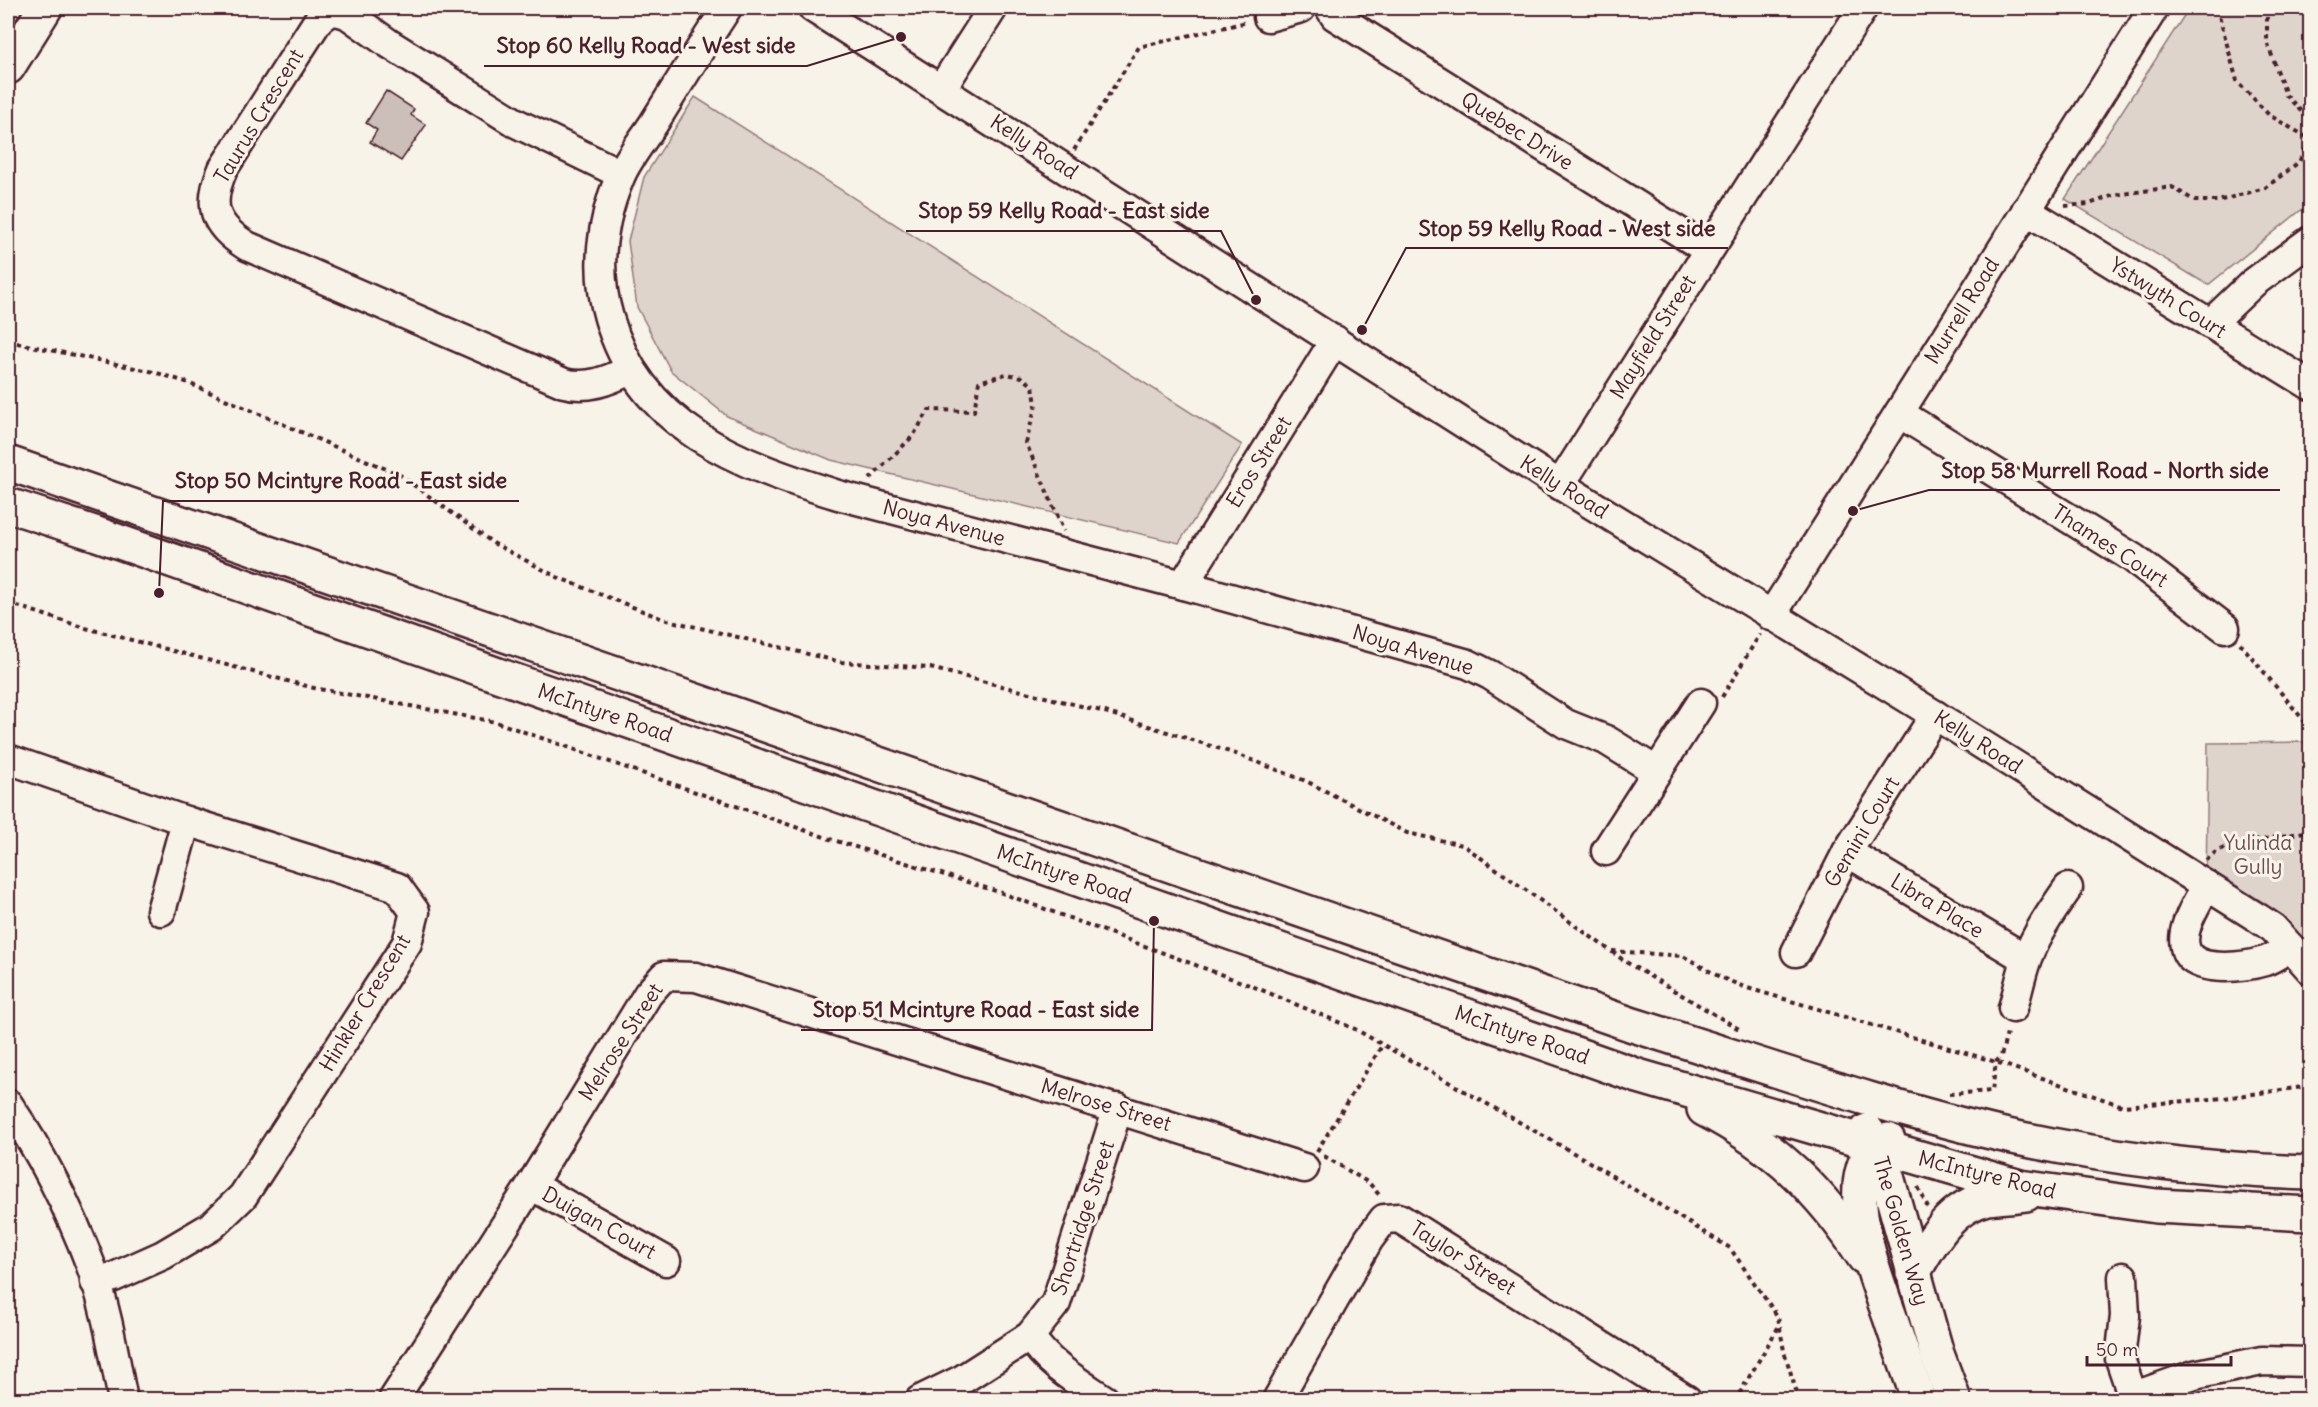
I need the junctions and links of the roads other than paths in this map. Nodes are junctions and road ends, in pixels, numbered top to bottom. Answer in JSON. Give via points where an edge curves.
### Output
{"nodes":[{"id":1,"x":27,"y":8,"type":"edge"},
{"id":2,"x":45,"y":8,"type":"edge"},
{"id":3,"x":727,"y":8,"type":"edge"},
{"id":4,"x":813,"y":8,"type":"edge"},
{"id":5,"x":993,"y":8,"type":"edge"},
{"id":6,"x":1301,"y":8,"type":"edge"},
{"id":7,"x":1330,"y":8,"type":"edge"},
{"id":8,"x":1863,"y":8,"type":"edge"},
{"id":9,"x":2154,"y":8,"type":"edge"},
{"id":10,"x":1268,"y":17,"type":"road end"},
{"id":11,"x":8,"y":38,"type":"edge"},
{"id":12,"x":8,"y":67,"type":"edge"},
{"id":13,"x":942,"y":88,"type":"junction"},
{"id":14,"x":621,"y":174,"type":"junction"},
{"id":15,"x":2026,"y":210,"type":"junction"},
{"id":16,"x":2310,"y":242,"type":"edge"},
{"id":17,"x":1708,"y":250,"type":"junction"},
{"id":18,"x":2210,"y":324,"type":"junction"},
{"id":19,"x":1335,"y":340,"type":"junction"},
{"id":20,"x":630,"y":370,"type":"junction"},
{"id":21,"x":2310,"y":385,"type":"edge"},
{"id":22,"x":1899,"y":413,"type":"junction"},
{"id":23,"x":8,"y":463,"type":"edge"},
{"id":24,"x":1560,"y":485,"type":"junction"},
{"id":25,"x":8,"y":505,"type":"edge"},
{"id":26,"x":1183,"y":585,"type":"junction"},
{"id":27,"x":1771,"y":616,"type":"junction"},
{"id":28,"x":2225,"y":628,"type":"road end"},
{"id":29,"x":1701,"y":703,"type":"road end"},
{"id":30,"x":1935,"y":715,"type":"junction"},
{"id":31,"x":8,"y":759,"type":"edge"},
{"id":32,"x":1656,"y":771,"type":"junction"},
{"id":33,"x":186,"y":821,"type":"junction"},
{"id":34,"x":1606,"y":851,"type":"dead end"},
{"id":35,"x":1847,"y":852,"type":"junction"},
{"id":36,"x":2198,"y":880,"type":"junction"},
{"id":37,"x":2068,"y":888,"type":"dead end"},
{"id":38,"x":161,"y":911,"type":"dead end"},
{"id":39,"x":2290,"y":947,"type":"junction"},
{"id":40,"x":1796,"y":952,"type":"dead end"},
{"id":41,"x":2026,"y":959,"type":"junction"},
{"id":42,"x":2310,"y":969,"type":"edge"},
{"id":43,"x":2013,"y":1008,"type":"road end"},
{"id":44,"x":1633,"y":1025,"type":"junction"},
{"id":45,"x":1638,"y":1076,"type":"junction"},
{"id":46,"x":8,"y":1104,"type":"edge"},
{"id":47,"x":1118,"y":1108,"type":"junction"},
{"id":48,"x":1988,"y":1131,"type":"junction"},
{"id":49,"x":1877,"y":1146,"type":"junction"},
{"id":50,"x":1310,"y":1160,"type":"road end"},
{"id":51,"x":2310,"y":1173,"type":"edge"},
{"id":52,"x":531,"y":1185,"type":"junction"},
{"id":53,"x":2046,"y":1192,"type":"junction"},
{"id":54,"x":2310,"y":1214,"type":"edge"},
{"id":55,"x":666,"y":1261,"type":"dead end"},
{"id":56,"x":1912,"y":1273,"type":"junction"},
{"id":57,"x":1875,"y":1274,"type":"junction"},
{"id":58,"x":2122,"y":1277,"type":"dead end"},
{"id":59,"x":95,"y":1282,"type":"junction"},
{"id":60,"x":1030,"y":1336,"type":"junction"},
{"id":61,"x":2310,"y":1362,"type":"edge"},
{"id":62,"x":1284,"y":1397,"type":"edge"},
{"id":63,"x":2133,"y":1398,"type":"edge"},
{"id":64,"x":123,"y":1400,"type":"edge"},
{"id":65,"x":393,"y":1400,"type":"edge"},
{"id":66,"x":920,"y":1400,"type":"edge"},
{"id":67,"x":1105,"y":1400,"type":"edge"},
{"id":68,"x":1687,"y":1400,"type":"edge"},
{"id":69,"x":1919,"y":1400,"type":"edge"},
{"id":70,"x":1954,"y":1400,"type":"edge"}],
"edges":[{"from":1,"to":11,"type":"main road"},
{"from":2,"to":12,"type":"main road"},
{"from":3,"to":14,"type":"street","name":"Noya Avenue"},
{"from":4,"to":13,"type":"street","name":"Kelly Road"},
{"from":5,"to":13,"type":"street"},
{"from":6,"to":10,"type":"street"},
{"from":7,"to":17,"type":"street","name":"Quebec Drive","via":[[1335,16]]},
{"from":8,"to":17,"type":"street","name":"Mayfield Street"},
{"from":9,"to":15,"type":"street","name":"Murrell Road"},
{"from":13,"to":19,"type":"street","name":"Kelly Road"},
{"from":14,"to":20,"type":"street","name":"Noya Avenue","via":[[605,224],[600,275],[615,340]]},
{"from":14,"to":20,"type":"street","name":"Taurus Crescent","via":[[524,127],[357,20],[336,11],[327,13],[313,28],[223,169],[213,198],[220,222],[247,246],[564,382],[575,386],[597,384]]},
{"from":15,"to":18,"type":"street","name":"Ystwyth Court"},
{"from":15,"to":22,"type":"street","name":"Murrell Road"},
{"from":16,"to":18,"type":"street","via":[[2253,283]]},
{"from":17,"to":24,"type":"street","name":"Mayfield Street"},
{"from":18,"to":21,"type":"street","name":"Ystwyth Court"},
{"from":19,"to":24,"type":"street","name":"Kelly Road"},
{"from":19,"to":26,"type":"street","name":"Eros Street"},
{"from":20,"to":26,"type":"street","name":"Noya Avenue","via":[[675,420],[708,443],[787,479]]},
{"from":22,"to":27,"type":"street","name":"Murrell Road"},
{"from":22,"to":28,"type":"street","name":"Thames Court","via":[[2133,558]]},
{"from":23,"to":44,"type":"main road","name":"McIntyre Road"},
{"from":24,"to":27,"type":"street","name":"Kelly Road"},
{"from":25,"to":45,"type":"main road","name":"McIntyre Road"},
{"from":26,"to":32,"type":"street","name":"Noya Avenue","via":[[1468,664],[1566,724],[1606,740]]},
{"from":27,"to":30,"type":"street","name":"Kelly Road"},
{"from":29,"to":32,"type":"street"},
{"from":30,"to":35,"type":"street","name":"Gemini Court"},
{"from":30,"to":36,"type":"street","name":"Kelly Road"},
{"from":31,"to":33,"type":"street","name":"Hinkler Crescent"},
{"from":32,"to":34,"type":"street"},
{"from":33,"to":38,"type":"street"},
{"from":33,"to":59,"type":"street","name":"Hinkler Crescent","via":[[397,887],[415,912],[407,943],[243,1196],[212,1226],[163,1255]]},
{"from":35,"to":40,"type":"street","name":"Gemini Court"},
{"from":35,"to":41,"type":"street","name":"Libra Place"},
{"from":36,"to":39,"type":"street","name":"Kelly Road","via":[[2273,928]]},
{"from":36,"to":39,"type":"street","via":[[2184,937],[2185,948],[2198,963],[2221,967],[2265,960]]},
{"from":37,"to":41,"type":"street"},
{"from":39,"to":42,"type":"street","name":"Kelly Road"},
{"from":41,"to":43,"type":"street"},
{"from":44,"to":48,"type":"main road","name":"McIntyre Road"},
{"from":44,"to":49,"type":"main road","via":[[1691,1059],[1847,1114],[1858,1120]]},
{"from":45,"to":49,"type":"main road","name":"McIntyre Road"},
{"from":45,"to":57,"type":"main road","via":[[1731,1123],[1765,1145],[1820,1197]]},
{"from":46,"to":59,"type":"street","via":[[61,1196]]},
{"from":47,"to":50,"type":"street","name":"Melrose Street"},
{"from":47,"to":52,"type":"street","name":"Melrose Street","via":[[696,977],[664,976],[648,994]]},
{"from":47,"to":60,"type":"street","name":"Shortridge Street","via":[[1056,1303]]},
{"from":48,"to":49,"type":"main road","via":[[1908,1135]]},
{"from":48,"to":51,"type":"main road","name":"McIntyre Road","via":[[2144,1159]]},
{"from":49,"to":53,"type":"main road","name":"McIntyre Road"},
{"from":49,"to":56,"type":"main road","name":"The Golden Way"},
{"from":49,"to":57,"type":"main road","name":"The Golden Way","via":[[1866,1160],[1860,1193],[1861,1216]]},
{"from":52,"to":55,"type":"street","name":"Duigan Court"},
{"from":52,"to":65,"type":"street","name":"Melrose Street"},
{"from":53,"to":54,"type":"main road","name":"McIntyre Road","via":[[2156,1206]]},
{"from":53,"to":56,"type":"main road","via":[[1989,1198],[1960,1210],[1935,1236]]},
{"from":56,"to":70,"type":"main road","name":"The Golden Way"},
{"from":57,"to":69,"type":"main road","name":"The Golden Way"},
{"from":58,"to":63,"type":"street","via":[[2125,1316],[2120,1359]]},
{"from":59,"to":64,"type":"street"},
{"from":60,"to":66,"type":"street","name":"Shortridge Street","via":[[963,1380]]},
{"from":60,"to":67,"type":"street","via":[[1041,1353]]},
{"from":61,"to":63,"type":"street","via":[[2262,1361],[2194,1375]]},
{"from":62,"to":68,"type":"street","name":"Taylor Street","via":[[1369,1239],[1384,1219],[1399,1218]]}]}
